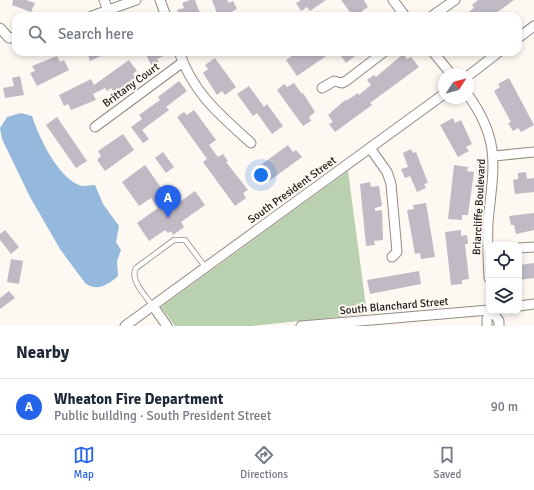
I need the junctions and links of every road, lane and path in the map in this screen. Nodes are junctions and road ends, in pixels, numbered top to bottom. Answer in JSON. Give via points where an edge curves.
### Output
{"nodes":[{"id":1,"x":104,"y":0,"type":"edge"},
{"id":2,"x":136,"y":0,"type":"edge"},
{"id":3,"x":160,"y":0,"type":"edge"},
{"id":4,"x":393,"y":0,"type":"edge"},
{"id":5,"x":455,"y":0,"type":"edge"},
{"id":6,"x":108,"y":10,"type":"junction"},
{"id":7,"x":103,"y":12,"type":"edge"},
{"id":8,"x":164,"y":12,"type":"edge"},
{"id":9,"x":402,"y":12,"type":"edge"},
{"id":10,"x":438,"y":12,"type":"edge"},
{"id":11,"x":534,"y":26,"type":"edge"},
{"id":12,"x":0,"y":28,"type":"edge"},
{"id":13,"x":522,"y":35,"type":"edge"},
{"id":14,"x":12,"y":36,"type":"edge"},
{"id":15,"x":181,"y":56,"type":"edge"},
{"id":16,"x":379,"y":56,"type":"edge"},
{"id":17,"x":436,"y":56,"type":"edge"},
{"id":18,"x":494,"y":56,"type":"edge"},
{"id":19,"x":183,"y":62,"type":"junction"},
{"id":20,"x":446,"y":68,"type":"edge"},
{"id":21,"x":474,"y":71,"type":"edge"},
{"id":22,"x":322,"y":88,"type":"dead end"},
{"id":23,"x":438,"y":98,"type":"edge"},
{"id":24,"x":474,"y":104,"type":"edge"},
{"id":25,"x":94,"y":127,"type":"dead end"},
{"id":26,"x":251,"y":143,"type":"dead end"},
{"id":27,"x":370,"y":148,"type":"junction"},
{"id":28,"x":534,"y":152,"type":"edge"},
{"id":29,"x":494,"y":156,"type":"junction"},
{"id":30,"x":489,"y":242,"type":"edge"},
{"id":31,"x":534,"y":247,"type":"edge"},
{"id":32,"x":522,"y":248,"type":"edge"},
{"id":33,"x":392,"y":257,"type":"dead end"},
{"id":34,"x":206,"y":268,"type":"junction"},
{"id":35,"x":534,"y":304,"type":"edge"},
{"id":36,"x":153,"y":306,"type":"junction"},
{"id":37,"x":522,"y":306,"type":"edge"},
{"id":38,"x":486,"y":310,"type":"edge"},
{"id":39,"x":489,"y":314,"type":"edge"},
{"id":40,"x":493,"y":314,"type":"edge"},
{"id":41,"x":313,"y":325,"type":"edge"},
{"id":42,"x":125,"y":326,"type":"edge"},
{"id":43,"x":167,"y":326,"type":"edge"},
{"id":44,"x":301,"y":326,"type":"edge"},
{"id":45,"x":487,"y":326,"type":"edge"},
{"id":46,"x":499,"y":326,"type":"edge"}],
"edges":[{"from":1,"to":6,"type":"street"},
{"from":2,"to":6,"type":"street"},
{"from":3,"to":8,"type":"street"},
{"from":4,"to":9,"type":"street"},
{"from":5,"to":10,"type":"street"},
{"from":6,"to":7,"type":"street"},
{"from":11,"to":13,"type":"street"},
{"from":12,"to":14,"type":"street"},
{"from":15,"to":19,"type":"street"},
{"from":16,"to":22,"type":"street","via":[[346,81],[334,81]]},
{"from":17,"to":20,"type":"street"},
{"from":18,"to":21,"type":"street"},
{"from":19,"to":25,"type":"street","name":"Brittany Court"},
{"from":19,"to":26,"type":"street","via":[[205,100]]},
{"from":23,"to":27,"type":"street","name":"South President Street"},
{"from":24,"to":29,"type":"street","name":"Briarcliffe Boulevard","via":[[487,126]]},
{"from":27,"to":33,"type":"street","via":[[387,172],[391,184],[397,252]]},
{"from":27,"to":34,"type":"street","name":"South President Street"},
{"from":28,"to":29,"type":"street"},
{"from":29,"to":30,"type":"street","name":"Briarcliffe Boulevard"},
{"from":31,"to":32,"type":"street"},
{"from":34,"to":36,"type":"street","name":"South President Street"},
{"from":34,"to":36,"type":"lane","via":[[185,240],[174,240],[168,244],[134,272],[134,278]]},
{"from":35,"to":37,"type":"street"},
{"from":36,"to":42,"type":"street","name":"South President Street"},
{"from":36,"to":43,"type":"street"},
{"from":38,"to":41,"type":"street","name":"South Blanchard Street"},
{"from":39,"to":45,"type":"street"},
{"from":40,"to":46,"type":"street","via":[[499,321]]},
{"from":41,"to":44,"type":"street","name":"South Blanchard Street"}]}
